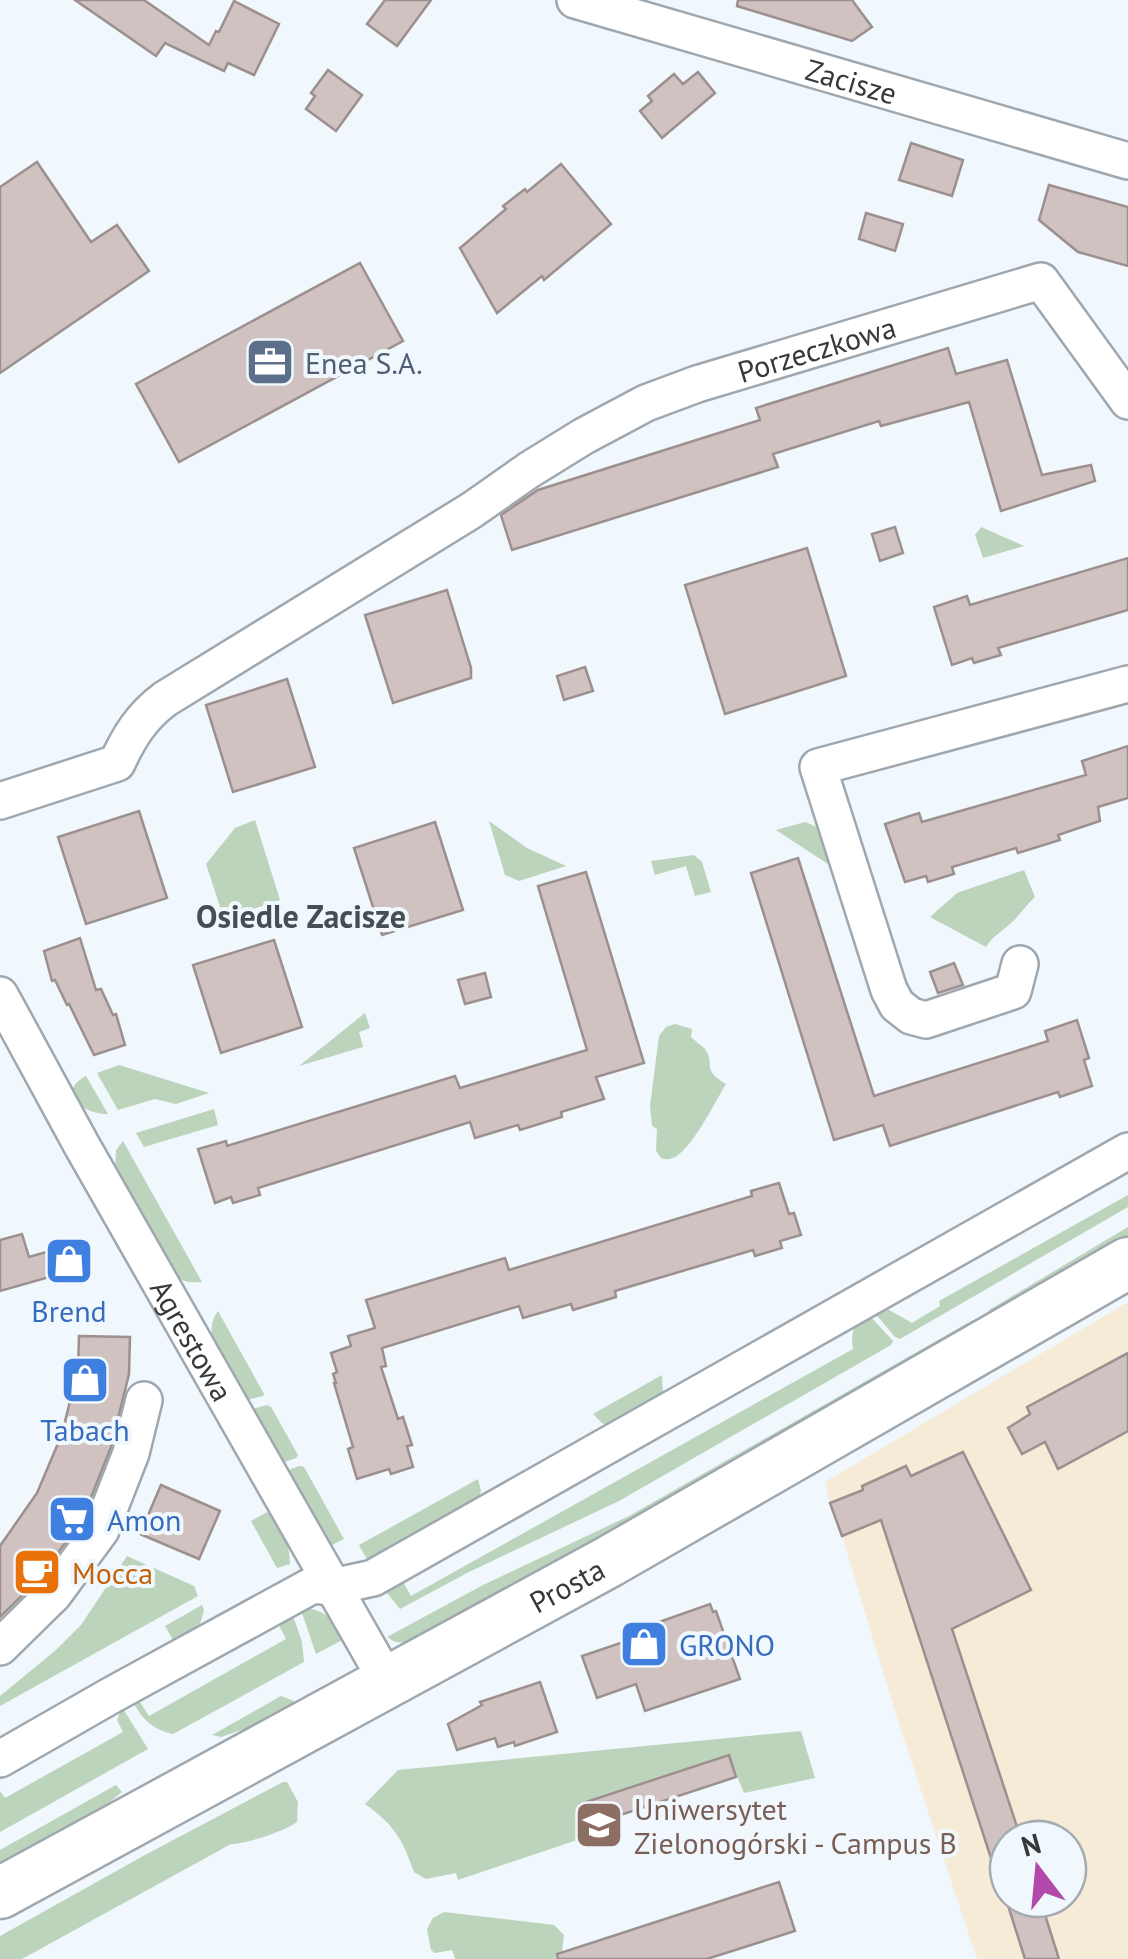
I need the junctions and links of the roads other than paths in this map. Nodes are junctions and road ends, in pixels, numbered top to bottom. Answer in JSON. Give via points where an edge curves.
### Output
{"nodes":[{"id":1,"x":575,"y":0,"type":"edge"},
{"id":2,"x":1128,"y":160,"type":"edge"},
{"id":3,"x":1128,"y":400,"type":"edge"},
{"id":4,"x":1128,"y":684,"type":"edge"},
{"id":5,"x":0,"y":800,"type":"edge"},
{"id":6,"x":1020,"y":964,"type":"dead end"},
{"id":7,"x":0,"y":995,"type":"edge"},
{"id":8,"x":1128,"y":1151,"type":"edge"},
{"id":9,"x":1128,"y":1263,"type":"edge"},
{"id":10,"x":144,"y":1400,"type":"dead end"},
{"id":11,"x":332,"y":1587,"type":"junction"},
{"id":12,"x":0,"y":1646,"type":"edge"},
{"id":13,"x":387,"y":1682,"type":"junction"},
{"id":14,"x":0,"y":1759,"type":"edge"},
{"id":15,"x":0,"y":1893,"type":"edge"}],
"edges":[{"from":1,"to":2,"type":"street","name":"Zacisze"},
{"from":3,"to":5,"type":"street","name":"Porzeczkowa","via":[[1041,281],[696,384],[584,436],[165,699],[132,733],[116,763]]},
{"from":4,"to":6,"type":"street","via":[[818,767],[897,1005],[926,1020],[1012,991]]},
{"from":7,"to":11,"type":"street","name":"Agrestowa"},
{"from":8,"to":11,"type":"street","via":[[373,1578]]},
{"from":9,"to":13,"type":"street","name":"Prosta"},
{"from":10,"to":12,"type":"street","via":[[100,1530],[54,1594]]},
{"from":11,"to":13,"type":"street","name":"Agrestowa"},
{"from":11,"to":14,"type":"street","via":[[313,1585]]},
{"from":13,"to":15,"type":"street","name":"Prosta"}]}
